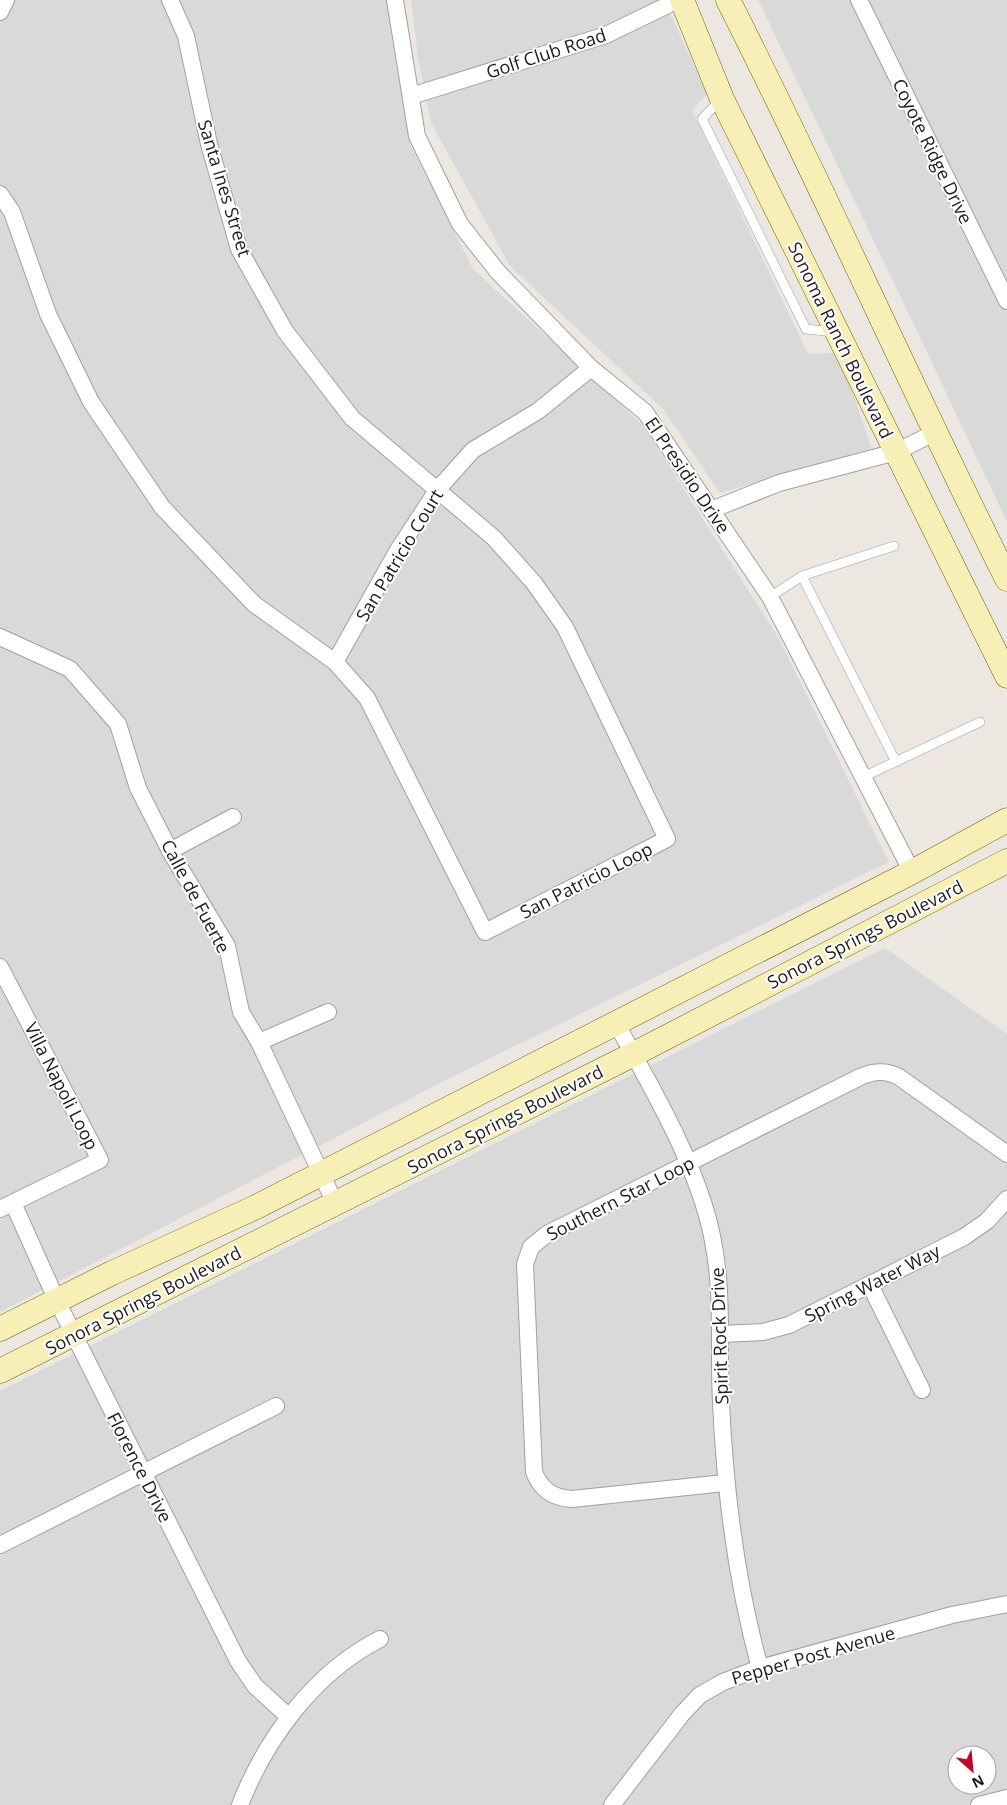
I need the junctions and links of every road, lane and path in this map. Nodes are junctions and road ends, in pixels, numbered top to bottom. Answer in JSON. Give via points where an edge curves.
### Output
{"nodes":[{"id":1,"x":6,"y":0,"type":"edge"},
{"id":2,"x":170,"y":0,"type":"edge"},
{"id":3,"x":395,"y":0,"type":"edge"},
{"id":4,"x":680,"y":0,"type":"edge"},
{"id":5,"x":728,"y":0,"type":"edge"},
{"id":6,"x":859,"y":0,"type":"edge"},
{"id":7,"x":0,"y":12,"type":"edge"},
{"id":8,"x":410,"y":96,"type":"junction"},
{"id":9,"x":0,"y":194,"type":"edge"},
{"id":10,"x":1007,"y":301,"type":"edge"},
{"id":11,"x":591,"y":368,"type":"junction"},
{"id":12,"x":934,"y":433,"type":"junction"},
{"id":13,"x":896,"y":452,"type":"junction"},
{"id":14,"x":438,"y":489,"type":"junction"},
{"id":15,"x":711,"y":510,"type":"junction"},
{"id":16,"x":894,"y":546,"type":"dead end"},
{"id":17,"x":802,"y":576,"type":"junction"},
{"id":18,"x":1007,"y":579,"type":"edge"},
{"id":19,"x":770,"y":597,"type":"junction"},
{"id":20,"x":0,"y":637,"type":"edge"},
{"id":21,"x":335,"y":662,"type":"junction"},
{"id":22,"x":1007,"y":676,"type":"edge"},
{"id":23,"x":980,"y":722,"type":"dead end"},
{"id":24,"x":896,"y":762,"type":"junction"},
{"id":25,"x":863,"y":777,"type":"junction"},
{"id":26,"x":233,"y":817,"type":"dead end"},
{"id":27,"x":1007,"y":820,"type":"edge"},
{"id":28,"x":170,"y":851,"type":"junction"},
{"id":29,"x":1007,"y":861,"type":"edge"},
{"id":30,"x":912,"y":872,"type":"junction"},
{"id":31,"x":0,"y":967,"type":"edge"},
{"id":32,"x":328,"y":1012,"type":"dead end"},
{"id":33,"x":616,"y":1023,"type":"junction"},
{"id":34,"x":259,"y":1042,"type":"junction"},
{"id":35,"x":634,"y":1054,"type":"junction"},
{"id":36,"x":1007,"y":1154,"type":"edge"},
{"id":37,"x":688,"y":1162,"type":"junction"},
{"id":38,"x":321,"y":1174,"type":"junction"},
{"id":39,"x":1007,"y":1199,"type":"edge"},
{"id":40,"x":335,"y":1204,"type":"junction"},
{"id":41,"x":6,"y":1206,"type":"edge"},
{"id":42,"x":870,"y":1285,"type":"junction"},
{"id":43,"x":57,"y":1301,"type":"junction"},
{"id":44,"x":0,"y":1329,"type":"edge"},
{"id":45,"x":74,"y":1334,"type":"junction"},
{"id":46,"x":722,"y":1334,"type":"junction"},
{"id":47,"x":0,"y":1371,"type":"edge"},
{"id":48,"x":922,"y":1390,"type":"dead end"},
{"id":49,"x":276,"y":1406,"type":"dead end"},
{"id":50,"x":143,"y":1473,"type":"junction"},
{"id":51,"x":725,"y":1483,"type":"junction"},
{"id":52,"x":0,"y":1545,"type":"edge"},
{"id":53,"x":1007,"y":1604,"type":"edge"},
{"id":54,"x":380,"y":1639,"type":"dead end"},
{"id":55,"x":760,"y":1668,"type":"junction"},
{"id":56,"x":289,"y":1717,"type":"junction"},
{"id":57,"x":1007,"y":1798,"type":"edge"},
{"id":58,"x":240,"y":1805,"type":"edge"},
{"id":59,"x":612,"y":1805,"type":"edge"},
{"id":60,"x":979,"y":1805,"type":"edge"}],
"edges":[{"from":1,"to":7,"type":"street"},
{"from":2,"to":14,"type":"street","name":"Santa Ines Street","via":[[186,36],[209,144],[239,249],[285,331],[352,418]]},
{"from":3,"to":8,"type":"street","name":"El Presidio Drive"},
{"from":4,"to":8,"type":"street","name":"Golf Club Road","via":[[606,35]]},
{"from":4,"to":13,"type":"street","name":"Sonoma Ranch Boulevard","via":[[722,98]]},
{"from":5,"to":12,"type":"street","via":[[768,78]]},
{"from":6,"to":10,"type":"street","name":"Coyote Ridge Drive"},
{"from":8,"to":11,"type":"street","name":"El Presidio Drive","via":[[417,136],[460,224],[498,272]]},
{"from":9,"to":21,"type":"street","via":[[12,212],[48,314],[91,402],[162,507],[254,604]]},
{"from":11,"to":14,"type":"street","name":"San Patricio Court","via":[[538,411],[473,450]]},
{"from":11,"to":15,"type":"street","name":"El Presidio Drive","via":[[645,412]]},
{"from":12,"to":13,"type":"street"},
{"from":12,"to":18,"type":"street"},
{"from":13,"to":15,"type":"street","via":[[779,483]]},
{"from":13,"to":22,"type":"street","name":"Sonoma Ranch Boulevard"},
{"from":14,"to":21,"type":"street","name":"San Patricio Court","via":[[398,550]]},
{"from":14,"to":21,"type":"street","name":"San Patricio Loop","via":[[494,538],[534,583],[565,627],[667,839],[485,932],[367,698]]},
{"from":15,"to":19,"type":"street","name":"El Presidio Drive"},
{"from":16,"to":17,"type":"lane"},
{"from":17,"to":19,"type":"lane"},
{"from":17,"to":24,"type":"lane"},
{"from":19,"to":25,"type":"street","name":"El Presidio Drive"},
{"from":20,"to":28,"type":"street","name":"Calle de Fuerte","via":[[70,669],[118,724],[138,788]]},
{"from":23,"to":24,"type":"lane"},
{"from":24,"to":25,"type":"lane"},
{"from":25,"to":30,"type":"street","name":"El Presidio Drive"},
{"from":26,"to":28,"type":"street"},
{"from":27,"to":30,"type":"street","name":"Sonora Springs Boulevard"},
{"from":28,"to":34,"type":"street","name":"Calle de Fuerte","via":[[227,946],[240,1012]]},
{"from":29,"to":35,"type":"street","name":"Sonora Springs Boulevard"},
{"from":30,"to":33,"type":"street","name":"Sonora Springs Boulevard"},
{"from":31,"to":41,"type":"street","name":"Villa Napoli Loop","via":[[100,1160]]},
{"from":32,"to":34,"type":"street"},
{"from":33,"to":35,"type":"street","name":"Spirit Rock Drive"},
{"from":33,"to":38,"type":"street","name":"Sonora Springs Boulevard"},
{"from":34,"to":38,"type":"street","name":"Calle de Fuerte"},
{"from":35,"to":37,"type":"street","name":"Spirit Rock Drive"},
{"from":35,"to":40,"type":"street","name":"Sonora Springs Boulevard"},
{"from":36,"to":37,"type":"street","name":"Southern Star Loop","via":[[899,1077],[880,1072],[860,1077]]},
{"from":37,"to":46,"type":"street","name":"Spirit Rock Drive","via":[[705,1206],[715,1249]]},
{"from":37,"to":51,"type":"street","name":"Southern Star Loop","via":[[547,1234],[530,1247],[525,1264],[534,1472],[544,1489],[565,1498]]},
{"from":38,"to":40,"type":"street","name":"Calle de Fuerte"},
{"from":38,"to":43,"type":"street","name":"Sonora Springs Boulevard"},
{"from":39,"to":42,"type":"street","name":"Spring Water Way","via":[[987,1221],[964,1237]]},
{"from":40,"to":45,"type":"street","name":"Sonora Springs Boulevard"},
{"from":41,"to":43,"type":"street","name":"Florence Drive"},
{"from":42,"to":46,"type":"street","name":"Spring Water Way","via":[[781,1328]]},
{"from":42,"to":48,"type":"street"},
{"from":43,"to":44,"type":"street","name":"Sonora Springs Boulevard"},
{"from":43,"to":45,"type":"street","name":"Florence Drive"},
{"from":45,"to":47,"type":"street","name":"Sonora Springs Boulevard"},
{"from":45,"to":50,"type":"street","name":"Florence Drive"},
{"from":46,"to":51,"type":"street","name":"Spirit Rock Drive","via":[[720,1401]]},
{"from":49,"to":50,"type":"street"},
{"from":50,"to":52,"type":"street"},
{"from":50,"to":56,"type":"street","name":"Florence Drive","via":[[243,1670]]},
{"from":51,"to":55,"type":"street","name":"Spirit Rock Drive","via":[[737,1565]]},
{"from":53,"to":55,"type":"street","name":"Pepper Post Avenue","via":[[952,1615]]},
{"from":54,"to":56,"type":"street","via":[[336,1670]]},
{"from":55,"to":59,"type":"street","name":"Pepper Post Avenue","via":[[723,1682],[691,1704]]},
{"from":56,"to":58,"type":"street","via":[[256,1768]]},
{"from":57,"to":60,"type":"street"}]}
